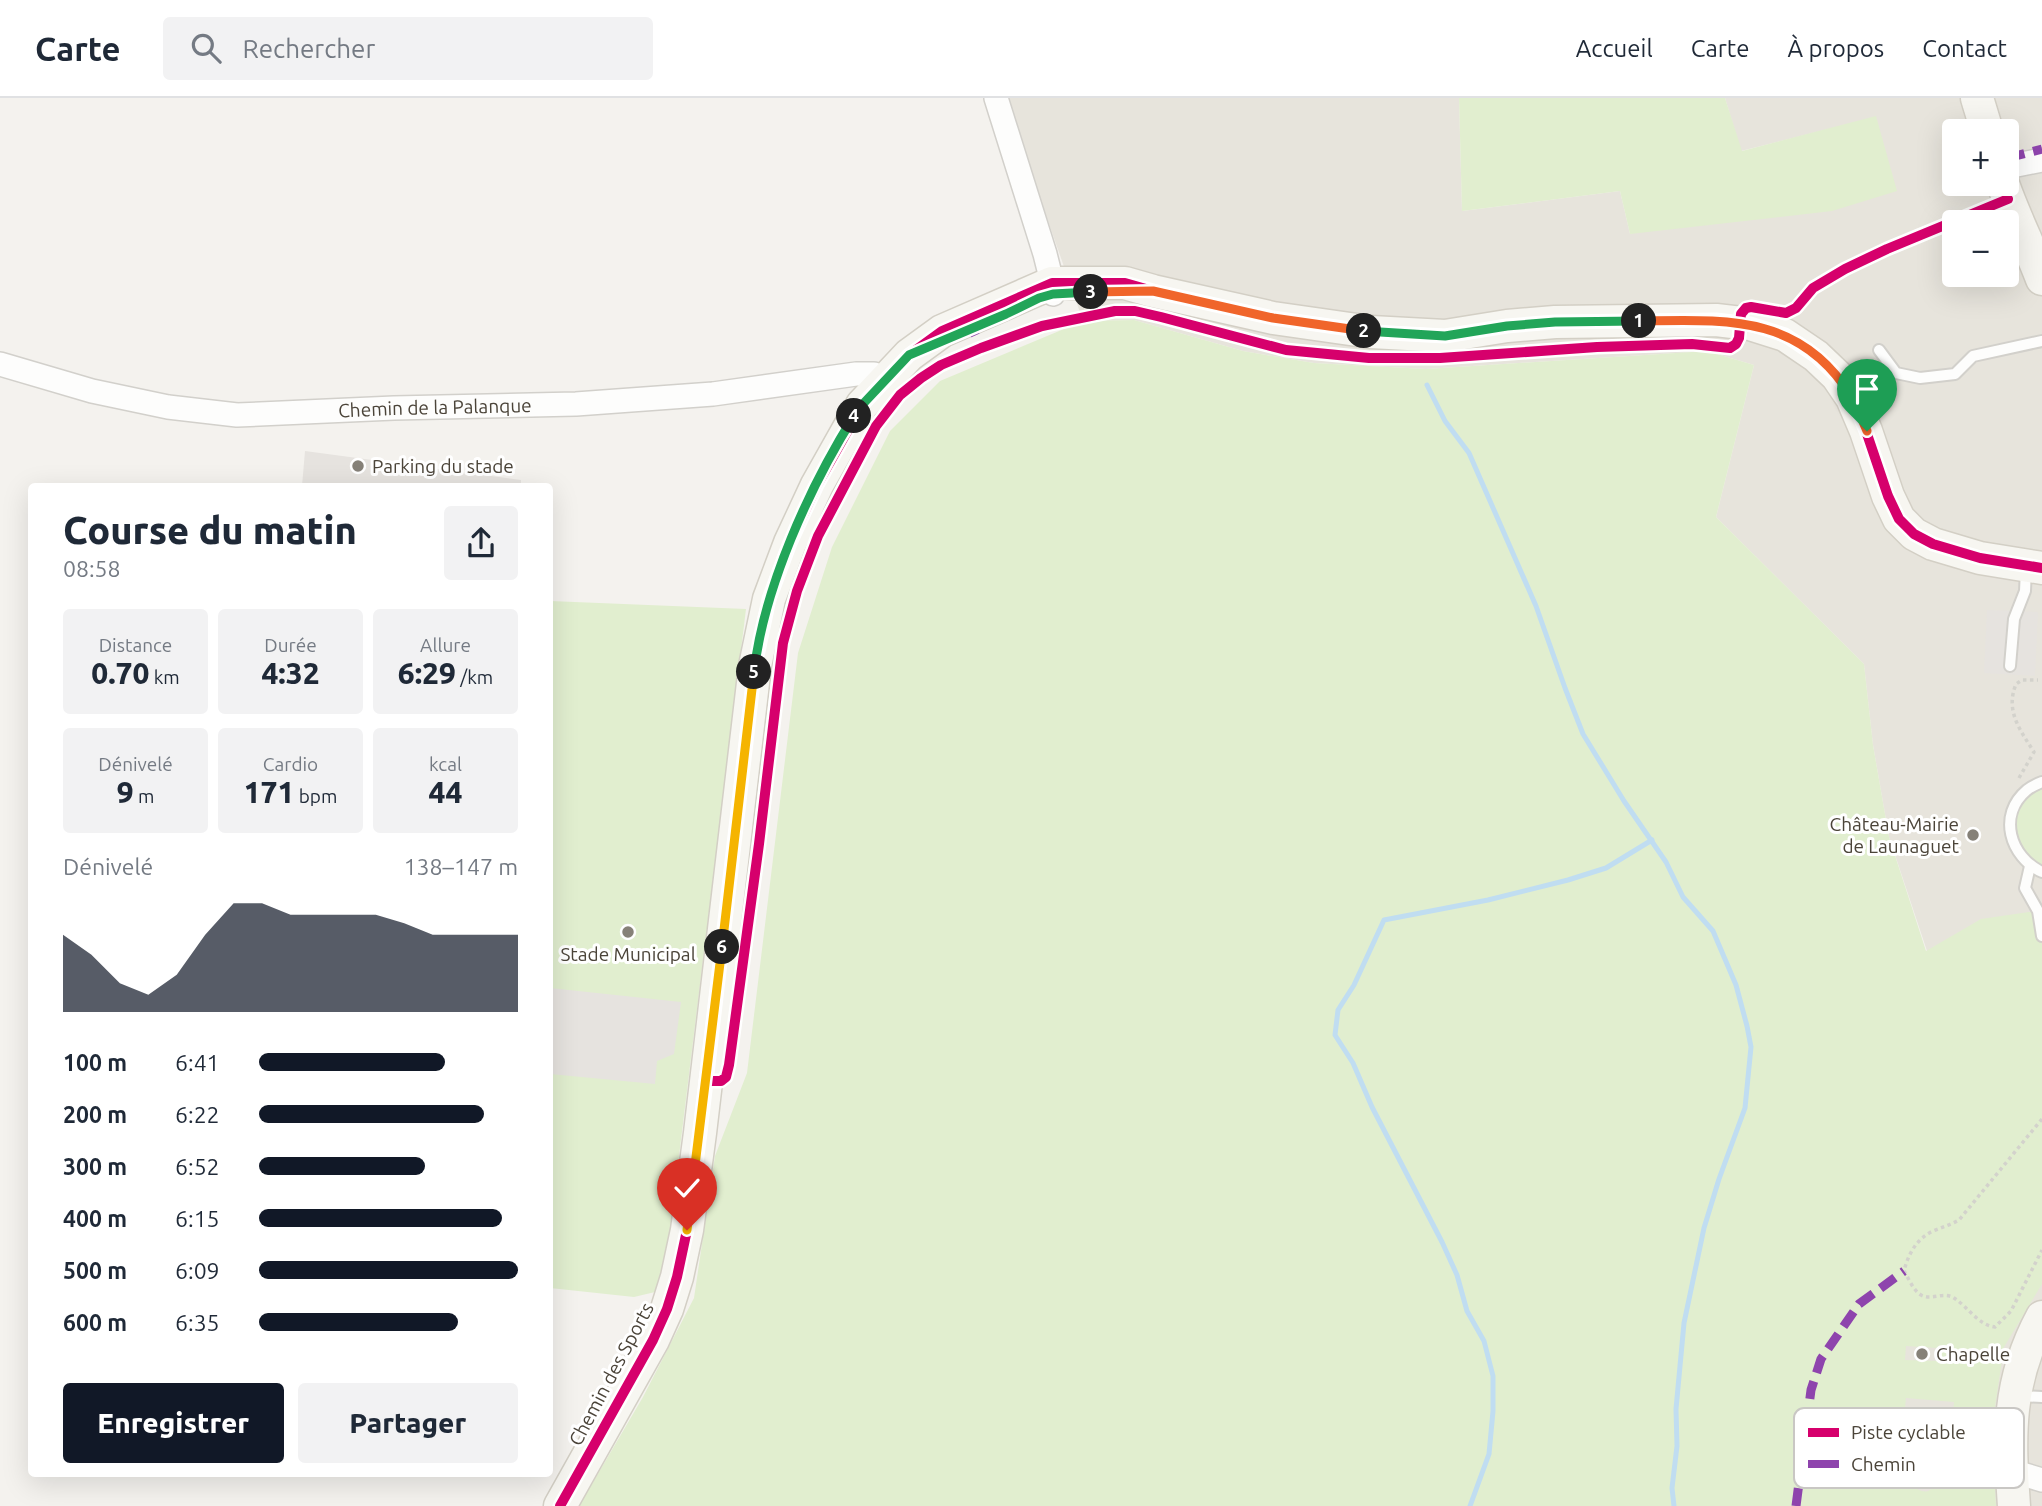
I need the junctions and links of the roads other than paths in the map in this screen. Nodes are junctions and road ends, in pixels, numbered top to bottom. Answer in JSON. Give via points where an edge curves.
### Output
{"nodes":[{"id":1,"x":996,"y":98,"type":"edge"},
{"id":2,"x":1977,"y":98,"type":"edge"},
{"id":3,"x":1983,"y":119,"type":"edge"},
{"id":4,"x":2042,"y":160,"type":"edge"},
{"id":5,"x":2019,"y":165,"type":"edge"},
{"id":6,"x":2007,"y":196,"type":"edge"},
{"id":7,"x":2042,"y":279,"type":"edge"},
{"id":8,"x":1052,"y":288,"type":"junction"},
{"id":9,"x":2042,"y":341,"type":"edge"},
{"id":10,"x":1879,"y":350,"type":"dead end"},
{"id":11,"x":0,"y":364,"type":"edge"},
{"id":12,"x":874,"y":374,"type":"dead end"},
{"id":13,"x":2034,"y":567,"type":"edge"},
{"id":14,"x":2010,"y":666,"type":"dead end"},
{"id":15,"x":2042,"y":782,"type":"edge"},
{"id":16,"x":2030,"y":866,"type":"junction"},
{"id":17,"x":2042,"y":872,"type":"edge"},
{"id":18,"x":2042,"y":936,"type":"edge"},
{"id":19,"x":2036,"y":1336,"type":"edge"},
{"id":20,"x":2028,"y":1396,"type":"edge"},
{"id":21,"x":2022,"y":1488,"type":"edge"},
{"id":22,"x":560,"y":1506,"type":"edge"},
{"id":23,"x":2014,"y":1506,"type":"edge"}],
"edges":[{"from":1,"to":8,"type":"street"},
{"from":2,"to":3,"type":"street"},
{"from":4,"to":5,"type":"street"},
{"from":6,"to":7,"type":"street"},
{"from":8,"to":13,"type":"street","name":"Chemin des Sports","via":[[1153,291],[1273,318],[1371,332],[1445,336],[1555,322],[1716,320],[1762,328],[1785,335],[1837,376],[1853,398],[1899,519],[1914,534],[1980,558]]},
{"from":8,"to":22,"type":"street","name":"Chemin des Sports","via":[[909,355],[862,405],[817,485],[769,599],[755,666],[700,1133],[677,1277],[653,1340]]},
{"from":9,"to":10,"type":"lane","via":[[1973,356],[1955,374],[1920,378],[1896,373]]},
{"from":11,"to":12,"type":"street","name":"Chemin de la Palanque","via":[[92,391],[237,415],[576,404],[713,394]]},
{"from":13,"to":14,"type":"lane","via":[[2014,619]]},
{"from":15,"to":16,"type":"lane","via":[[2024,793],[2011,820],[2011,837]]},
{"from":16,"to":17,"type":"lane"},
{"from":16,"to":18,"type":"lane","via":[[2025,888],[2038,911]]},
{"from":19,"to":20,"type":"street","via":[[2020,1370]]},
{"from":21,"to":23,"type":"street"}]}
